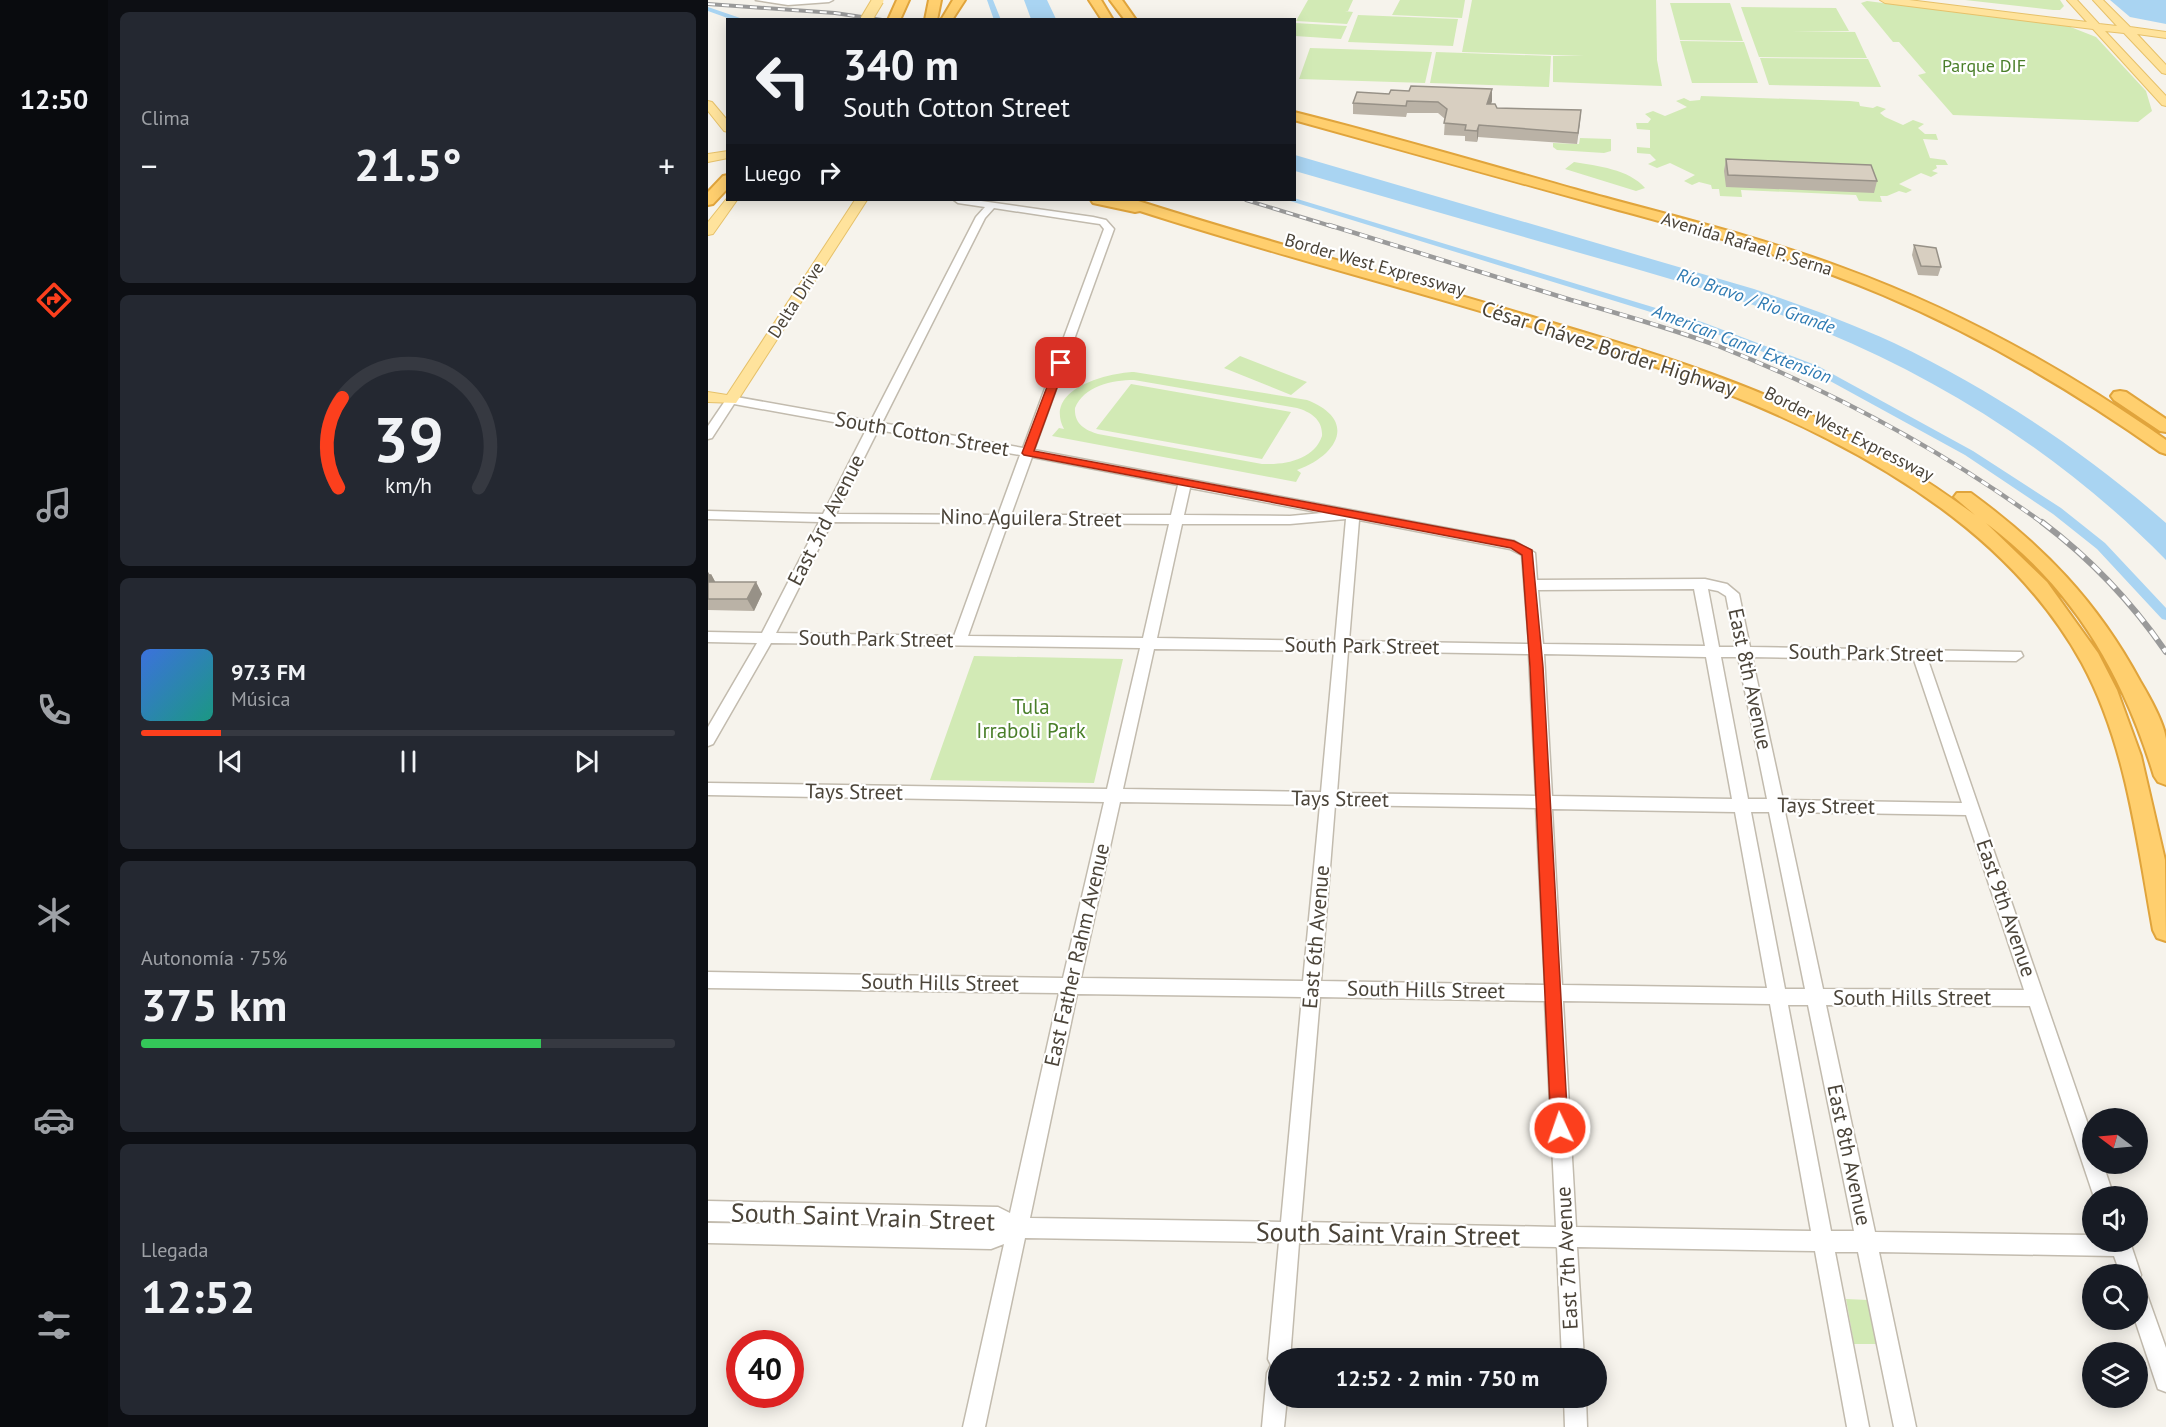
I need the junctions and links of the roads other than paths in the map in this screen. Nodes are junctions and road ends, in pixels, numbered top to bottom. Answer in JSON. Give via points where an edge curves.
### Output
{"nodes":[{"id":1,"x":760,"y":0,"type":"edge"},
{"id":2,"x":828,"y":0,"type":"edge"},
{"id":3,"x":878,"y":0,"type":"edge"},
{"id":4,"x":887,"y":0,"type":"edge"},
{"id":5,"x":903,"y":0,"type":"edge"},
{"id":6,"x":935,"y":0,"type":"edge"},
{"id":7,"x":959,"y":0,"type":"edge"},
{"id":8,"x":1095,"y":0,"type":"edge"},
{"id":9,"x":1887,"y":0,"type":"edge"},
{"id":10,"x":1932,"y":0,"type":"edge"},
{"id":11,"x":2098,"y":0,"type":"edge"},
{"id":12,"x":1118,"y":2,"type":"edge"},
{"id":13,"x":2075,"y":4,"type":"edge"},
{"id":14,"x":2112,"y":14,"type":"junction"},
{"id":15,"x":2054,"y":15,"type":"junction"},
{"id":16,"x":867,"y":18,"type":"edge"},
{"id":17,"x":876,"y":18,"type":"edge"},
{"id":18,"x":895,"y":18,"type":"edge"},
{"id":19,"x":931,"y":18,"type":"edge"},
{"id":20,"x":947,"y":18,"type":"edge"},
{"id":21,"x":1107,"y":18,"type":"edge"},
{"id":22,"x":1130,"y":18,"type":"edge"},
{"id":23,"x":2093,"y":23,"type":"junction"},
{"id":24,"x":2123,"y":27,"type":"junction"},
{"id":25,"x":2162,"y":32,"type":"edge"},
{"id":26,"x":2143,"y":47,"type":"junction"},
{"id":27,"x":2166,"y":71,"type":"edge"},
{"id":28,"x":2166,"y":102,"type":"edge"},
{"id":29,"x":708,"y":104,"type":"edge"},
{"id":30,"x":1296,"y":106,"type":"edge"},
{"id":31,"x":1296,"y":117,"type":"edge"},
{"id":32,"x":726,"y":126,"type":"edge"},
{"id":33,"x":726,"y":145,"type":"edge"},
{"id":34,"x":708,"y":148,"type":"edge"},
{"id":35,"x":726,"y":154,"type":"edge"},
{"id":36,"x":708,"y":158,"type":"edge"},
{"id":37,"x":726,"y":172,"type":"edge"},
{"id":38,"x":726,"y":181,"type":"edge"},
{"id":39,"x":709,"y":195,"type":"edge"},
{"id":40,"x":730,"y":201,"type":"edge"},
{"id":41,"x":860,"y":201,"type":"edge"},
{"id":42,"x":965,"y":201,"type":"edge"},
{"id":43,"x":1104,"y":201,"type":"edge"},
{"id":44,"x":1126,"y":201,"type":"edge"},
{"id":45,"x":1157,"y":201,"type":"edge"},
{"id":46,"x":992,"y":205,"type":"junction"},
{"id":47,"x":1186,"y":216,"type":"junction"},
{"id":48,"x":708,"y":231,"type":"edge"},
{"id":49,"x":1525,"y":314,"type":"junction"},
{"id":50,"x":2089,"y":377,"type":"dead end"},
{"id":51,"x":2107,"y":388,"type":"dead end"},
{"id":52,"x":708,"y":396,"type":"edge"},
{"id":53,"x":731,"y":400,"type":"junction"},
{"id":54,"x":873,"y":426,"type":"junction"},
{"id":55,"x":2166,"y":427,"type":"edge"},
{"id":56,"x":708,"y":435,"type":"edge"},
{"id":57,"x":2166,"y":448,"type":"edge"},
{"id":58,"x":1028,"y":453,"type":"junction"},
{"id":59,"x":1185,"y":484,"type":"junction"},
{"id":60,"x":1353,"y":514,"type":"junction"},
{"id":61,"x":708,"y":515,"type":"edge"},
{"id":62,"x":1003,"y":517,"type":"junction"},
{"id":63,"x":827,"y":518,"type":"junction"},
{"id":64,"x":1176,"y":520,"type":"junction"},
{"id":65,"x":1524,"y":549,"type":"joint"},
{"id":66,"x":1700,"y":584,"type":"junction"},
{"id":67,"x":1531,"y":585,"type":"junction"},
{"id":68,"x":708,"y":637,"type":"edge"},
{"id":69,"x":766,"y":638,"type":"junction"},
{"id":70,"x":959,"y":640,"type":"junction"},
{"id":71,"x":1147,"y":645,"type":"junction"},
{"id":72,"x":1342,"y":646,"type":"junction"},
{"id":73,"x":1536,"y":648,"type":"junction"},
{"id":74,"x":1745,"y":651,"type":"junction"},
{"id":75,"x":1712,"y":652,"type":"junction"},
{"id":76,"x":1919,"y":654,"type":"junction"},
{"id":77,"x":2016,"y":656,"type":"dead end"},
{"id":78,"x":708,"y":740,"type":"edge"},
{"id":79,"x":2166,"y":777,"type":"edge"},
{"id":80,"x":708,"y":789,"type":"edge"},
{"id":81,"x":1112,"y":795,"type":"junction"},
{"id":82,"x":1328,"y":798,"type":"junction"},
{"id":83,"x":1542,"y":801,"type":"junction"},
{"id":84,"x":1742,"y":805,"type":"junction"},
{"id":85,"x":1776,"y":805,"type":"junction"},
{"id":86,"x":1971,"y":809,"type":"junction"},
{"id":87,"x":2166,"y":930,"type":"edge"},
{"id":88,"x":708,"y":980,"type":"edge"},
{"id":89,"x":1070,"y":986,"type":"junction"},
{"id":90,"x":1311,"y":989,"type":"junction"},
{"id":91,"x":1552,"y":991,"type":"junction"},
{"id":92,"x":1779,"y":996,"type":"junction"},
{"id":93,"x":1816,"y":997,"type":"junction"},
{"id":94,"x":2037,"y":998,"type":"junction"},
{"id":95,"x":2082,"y":1131,"type":"edge"},
{"id":96,"x":708,"y":1211,"type":"edge"},
{"id":97,"x":1016,"y":1228,"type":"junction"},
{"id":98,"x":708,"y":1233,"type":"edge"},
{"id":99,"x":1289,"y":1233,"type":"junction"},
{"id":100,"x":1566,"y":1237,"type":"junction"},
{"id":101,"x":1823,"y":1241,"type":"junction"},
{"id":102,"x":1867,"y":1243,"type":"junction"},
{"id":103,"x":2082,"y":1244,"type":"edge"},
{"id":104,"x":2148,"y":1326,"type":"edge"},
{"id":105,"x":1280,"y":1348,"type":"edge"},
{"id":106,"x":1572,"y":1348,"type":"edge"},
{"id":107,"x":2166,"y":1381,"type":"edge"},
{"id":108,"x":1275,"y":1408,"type":"edge"},
{"id":109,"x":1575,"y":1408,"type":"edge"},
{"id":110,"x":974,"y":1427,"type":"edge"},
{"id":111,"x":1273,"y":1427,"type":"edge"},
{"id":112,"x":1576,"y":1427,"type":"edge"},
{"id":113,"x":1858,"y":1427,"type":"edge"},
{"id":114,"x":1905,"y":1427,"type":"edge"}],
"edges":[{"from":1,"to":2,"type":"street"},
{"from":3,"to":16,"type":"main road","bridge":true},
{"from":4,"to":17,"type":"main road"},
{"from":5,"to":18,"type":"highway"},
{"from":6,"to":19,"type":"highway"},
{"from":7,"to":20,"type":"highway"},
{"from":8,"to":21,"type":"highway"},
{"from":9,"to":23,"type":"main road"},
{"from":10,"to":15,"type":"main road"},
{"from":11,"to":14,"type":"main road"},
{"from":12,"to":22,"type":"highway"},
{"from":13,"to":15,"type":"main road"},
{"from":13,"to":23,"type":"main road"},
{"from":14,"to":24,"type":"main road"},
{"from":14,"to":25,"type":"main road"},
{"from":15,"to":23,"type":"main road"},
{"from":23,"to":24,"type":"main road"},
{"from":23,"to":28,"type":"main road"},
{"from":24,"to":25,"type":"main road"},
{"from":24,"to":26,"type":"main road"},
{"from":25,"to":26,"type":"main road","via":[[2145,40]]},
{"from":26,"to":27,"type":"main road"},
{"from":29,"to":32,"type":"main road"},
{"from":30,"to":50,"type":"highway","name":"Avenida Rafael P. Serna","via":[[1834,257],[1954,305]]},
{"from":31,"to":57,"type":"highway","name":"Avenida Rafael P. Serna","via":[[1747,241],[1869,283],[1943,314],[2047,368]]},
{"from":33,"to":34,"type":"main road"},
{"from":35,"to":36,"type":"main road"},
{"from":37,"to":39,"type":"highway"},
{"from":38,"to":39,"type":"highway"},
{"from":40,"to":48,"type":"main road"},
{"from":41,"to":53,"type":"main road","name":"Delta Drive"},
{"from":42,"to":46,"type":"street"},
{"from":43,"to":47,"type":"highway"},
{"from":44,"to":47,"type":"highway","name":"César Chávez Border Highway"},
{"from":45,"to":47,"type":"highway"},
{"from":46,"to":54,"type":"street","name":"East 3rd Avenue","via":[[981,217]]},
{"from":46,"to":58,"type":"street","via":[[1103,222],[1109,229]]},
{"from":47,"to":49,"type":"highway","name":"César Chávez Border Highway"},
{"from":49,"to":79,"type":"highway","name":"Border West Expressway","via":[[1641,344],[1766,391],[1916,465],[1970,501],[2049,567],[2093,619],[2140,699]]},
{"from":49,"to":87,"type":"highway","name":"César Chávez Border Highway","via":[[1672,365],[1808,423],[1911,479],[1980,528],[2017,562],[2059,610],[2110,697],[2142,805]]},
{"from":51,"to":55,"type":"highway"},
{"from":52,"to":53,"type":"main road","name":"South Cotton Street"},
{"from":53,"to":54,"type":"street","name":"South Cotton Street"},
{"from":53,"to":56,"type":"street"},
{"from":54,"to":58,"type":"street","name":"South Cotton Street"},
{"from":54,"to":63,"type":"street","name":"East 3rd Avenue"},
{"from":58,"to":59,"type":"street","name":"South Cotton Street"},
{"from":58,"to":62,"type":"street"},
{"from":59,"to":60,"type":"street","name":"South Cotton Street"},
{"from":59,"to":64,"type":"street","name":"East Father Rahm Avenue"},
{"from":60,"to":64,"type":"street","name":"Nino Aguilera Street","via":[[1290,520]]},
{"from":60,"to":65,"type":"street","name":"South Cotton Street"},
{"from":60,"to":72,"type":"street","name":"East 6th Avenue"},
{"from":61,"to":63,"type":"street","name":"Nino Aguilera Street"},
{"from":62,"to":63,"type":"street","name":"Nino Aguilera Street"},
{"from":62,"to":64,"type":"street","name":"Nino Aguilera Street"},
{"from":62,"to":70,"type":"street"},
{"from":63,"to":69,"type":"street","name":"East 3rd Avenue"},
{"from":64,"to":71,"type":"street","name":"East Father Rahm Avenue"},
{"from":65,"to":67,"type":"street","name":"East 7th Avenue","via":[[1530,558]]},
{"from":66,"to":67,"type":"street"},
{"from":66,"to":74,"type":"street","name":"East 8th Avenue","via":[[1722,587],[1732,594]]},
{"from":66,"to":75,"type":"street","name":"East 8th Avenue"},
{"from":67,"to":73,"type":"street","name":"East 7th Avenue"},
{"from":68,"to":69,"type":"street","name":"South Park Street"},
{"from":69,"to":70,"type":"street","name":"South Park Street"},
{"from":69,"to":78,"type":"street","name":"East 3rd Avenue"},
{"from":70,"to":71,"type":"street","name":"South Park Street"},
{"from":71,"to":72,"type":"street","name":"South Park Street"},
{"from":71,"to":81,"type":"street","name":"East Father Rahm Avenue"},
{"from":72,"to":73,"type":"street","name":"South Park Street"},
{"from":72,"to":82,"type":"street","name":"East 6th Avenue"},
{"from":73,"to":75,"type":"street","name":"South Park Street"},
{"from":73,"to":83,"type":"street","name":"East 7th Avenue"},
{"from":74,"to":75,"type":"street","name":"South Park Street"},
{"from":74,"to":76,"type":"street","name":"South Park Street"},
{"from":74,"to":85,"type":"street","name":"East 8th Avenue"},
{"from":75,"to":84,"type":"street","name":"East 8th Avenue"},
{"from":76,"to":77,"type":"street","name":"South Park Street"},
{"from":76,"to":86,"type":"street","name":"East 9th Avenue"},
{"from":80,"to":81,"type":"street","name":"Tays Street"},
{"from":81,"to":82,"type":"street","name":"Tays Street"},
{"from":81,"to":89,"type":"street","name":"East Father Rahm Avenue"},
{"from":82,"to":83,"type":"street","name":"Tays Street"},
{"from":82,"to":90,"type":"street","name":"East 6th Avenue"},
{"from":83,"to":84,"type":"street","name":"Tays Street"},
{"from":83,"to":91,"type":"street","name":"East 7th Avenue"},
{"from":84,"to":85,"type":"street","name":"Tays Street"},
{"from":84,"to":92,"type":"street","name":"East 8th Avenue"},
{"from":85,"to":86,"type":"street","name":"Tays Street"},
{"from":85,"to":93,"type":"street","name":"East 8th Avenue"},
{"from":86,"to":94,"type":"street","name":"East 9th Avenue"},
{"from":88,"to":89,"type":"street","name":"South Hills Street"},
{"from":89,"to":90,"type":"street","name":"South Hills Street"},
{"from":89,"to":97,"type":"street","name":"East Father Rahm Avenue"},
{"from":90,"to":91,"type":"street","name":"South Hills Street"},
{"from":90,"to":99,"type":"street","name":"East 6th Avenue"},
{"from":91,"to":92,"type":"street","name":"South Hills Street"},
{"from":91,"to":100,"type":"street","name":"East 7th Avenue"},
{"from":92,"to":93,"type":"street","name":"South Hills Street"},
{"from":92,"to":101,"type":"street","name":"East 8th Avenue"},
{"from":93,"to":94,"type":"street","name":"South Hills Street"},
{"from":93,"to":102,"type":"street","name":"East 8th Avenue"},
{"from":94,"to":95,"type":"street","name":"East 9th Avenue"},
{"from":96,"to":97,"type":"street","name":"South Saint Vrain Street","via":[[998,1217]]},
{"from":97,"to":98,"type":"street","name":"South Saint Vrain Street","via":[[991,1239]]},
{"from":97,"to":99,"type":"street","name":"South Saint Vrain Street"},
{"from":97,"to":110,"type":"street","name":"East Father Rahm Avenue"},
{"from":99,"to":100,"type":"street","name":"South Saint Vrain Street"},
{"from":99,"to":105,"type":"street","name":"East 6th Avenue"},
{"from":100,"to":101,"type":"street","name":"South Saint Vrain Street"},
{"from":100,"to":106,"type":"street","name":"East 7th Avenue"},
{"from":101,"to":102,"type":"street","name":"South Saint Vrain Street"},
{"from":101,"to":113,"type":"street","name":"East 8th Avenue"},
{"from":102,"to":103,"type":"street","name":"South Saint Vrain Street"},
{"from":102,"to":114,"type":"street","name":"East 8th Avenue"},
{"from":104,"to":107,"type":"street"},
{"from":108,"to":111,"type":"street"},
{"from":109,"to":112,"type":"street"}]}
